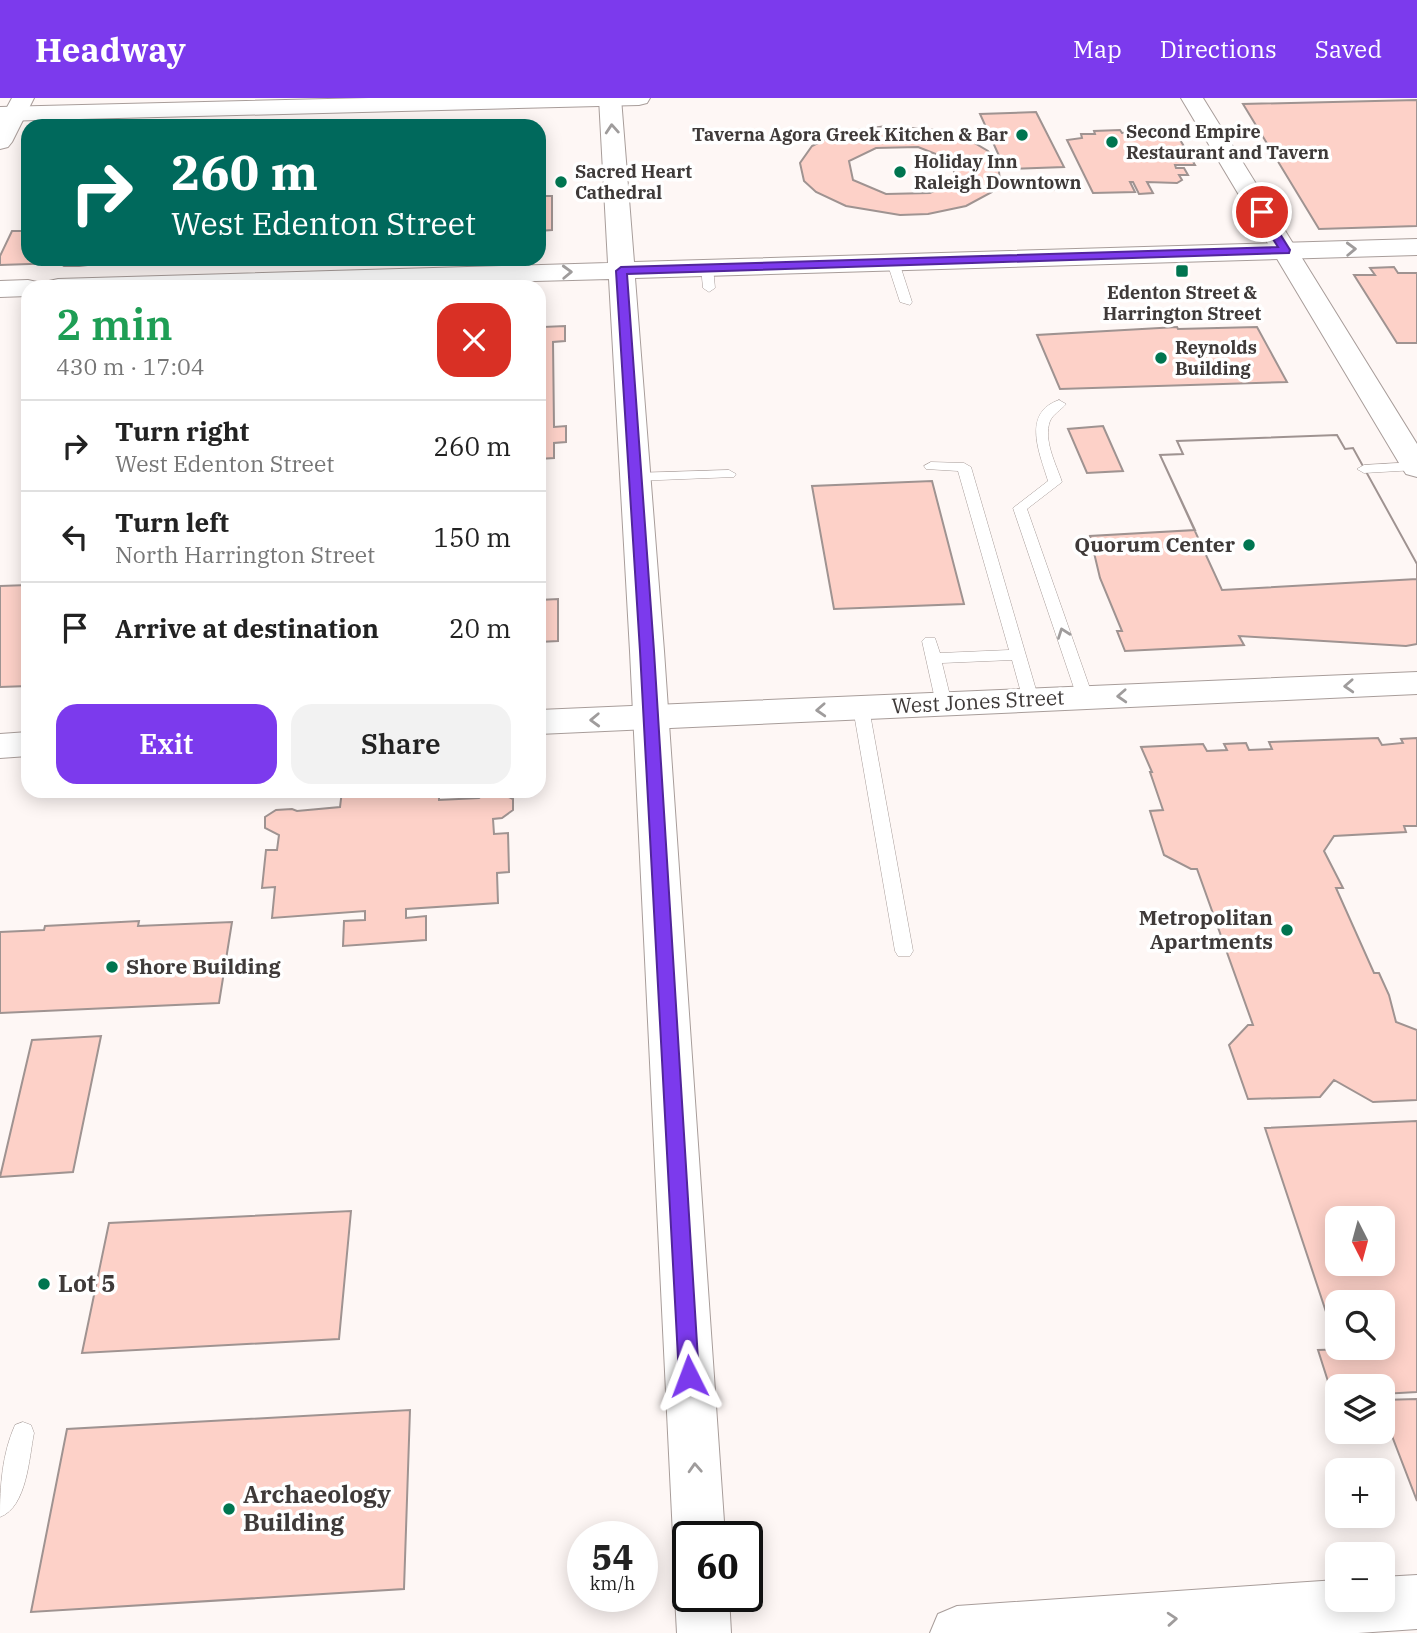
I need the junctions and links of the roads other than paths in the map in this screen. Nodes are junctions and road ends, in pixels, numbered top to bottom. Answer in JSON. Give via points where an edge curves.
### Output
{"nodes":[{"id":1,"x":610,"y":98,"type":"edge"},
{"id":2,"x":639,"y":98,"type":"edge"},
{"id":3,"x":1192,"y":98,"type":"edge"},
{"id":4,"x":186,"y":104,"type":"edge"},
{"id":5,"x":12,"y":109,"type":"edge"},
{"id":6,"x":0,"y":142,"type":"edge"},
{"id":7,"x":1417,"y":247,"type":"edge"},
{"id":8,"x":1285,"y":250,"type":"junction"},
{"id":9,"x":893,"y":262,"type":"junction"},
{"id":10,"x":621,"y":271,"type":"junction"},
{"id":11,"x":304,"y":280,"type":"edge"},
{"id":12,"x":21,"y":288,"type":"edge"},
{"id":13,"x":0,"y":289,"type":"edge"},
{"id":14,"x":906,"y":302,"type":"dead end"},
{"id":15,"x":1059,"y":404,"type":"dead end"},
{"id":16,"x":931,"y":466,"type":"dead end"},
{"id":17,"x":1416,"y":467,"type":"edge"},
{"id":18,"x":1364,"y":469,"type":"dead end"},
{"id":19,"x":729,"y":474,"type":"dead end"},
{"id":20,"x":635,"y":477,"type":"junction"},
{"id":21,"x":930,"y":641,"type":"dead end"},
{"id":22,"x":1018,"y":655,"type":"junction"},
{"id":23,"x":933,"y":658,"type":"junction"},
{"id":24,"x":1417,"y":683,"type":"edge"},
{"id":25,"x":1085,"y":697,"type":"junction"},
{"id":26,"x":1031,"y":700,"type":"junction"},
{"id":27,"x":944,"y":704,"type":"junction"},
{"id":28,"x":861,"y":708,"type":"junction"},
{"id":29,"x":651,"y":718,"type":"junction"},
{"id":30,"x":546,"y":722,"type":"edge"},
{"id":31,"x":21,"y":744,"type":"edge"},
{"id":32,"x":0,"y":746,"type":"edge"},
{"id":33,"x":904,"y":951,"type":"dead end"},
{"id":34,"x":23,"y":1433,"type":"dead end"},
{"id":35,"x":0,"y":1506,"type":"edge"},
{"id":36,"x":698,"y":1521,"type":"edge"},
{"id":37,"x":1417,"y":1602,"type":"edge"},
{"id":38,"x":703,"y":1612,"type":"edge"},
{"id":39,"x":704,"y":1633,"type":"edge"},
{"id":40,"x":957,"y":1633,"type":"edge"}],
"edges":[{"from":1,"to":2,"type":"main road"},
{"from":1,"to":4,"type":"main road"},
{"from":10,"to":1,"type":"main road","one_way":true},
{"from":3,"to":8,"type":"main road"},
{"from":4,"to":5,"type":"main road"},
{"from":5,"to":6,"type":"main road"},
{"from":8,"to":7,"type":"main road","one_way":true},
{"from":8,"to":9,"type":"main road"},
{"from":8,"to":17,"type":"main road"},
{"from":9,"to":10,"type":"main road","via":[[708,278]]},
{"from":9,"to":14,"type":"lane"},
{"from":11,"to":10,"type":"main road","one_way":true},
{"from":10,"to":20,"type":"main road"},
{"from":12,"to":13,"type":"main road"},
{"from":25,"to":15,"type":"lane","one_way":true,"via":[[1020,508],[1055,482],[1040,428],[1048,412]]},
{"from":16,"to":22,"type":"lane","via":[[964,467]]},
{"from":17,"to":18,"type":"lane"},
{"from":19,"to":20,"type":"lane"},
{"from":20,"to":29,"type":"main road"},
{"from":21,"to":23,"type":"lane"},
{"from":22,"to":23,"type":"lane"},
{"from":22,"to":26,"type":"lane"},
{"from":23,"to":27,"type":"lane"},
{"from":24,"to":25,"type":"main road","name":"West Jones Street","one_way":true},
{"from":25,"to":26,"type":"main road","name":"West Jones Street"},
{"from":26,"to":27,"type":"main road","name":"West Jones Street"},
{"from":27,"to":28,"type":"main road","name":"West Jones Street"},
{"from":28,"to":29,"type":"main road","name":"West Jones Street","one_way":true},
{"from":28,"to":33,"type":"lane"},
{"from":29,"to":30,"type":"main road","name":"West Jones Street","one_way":true},
{"from":36,"to":29,"type":"main road","one_way":true},
{"from":31,"to":32,"type":"main road"},
{"from":34,"to":35,"type":"lane","via":[[9,1493]]},
{"from":40,"to":37,"type":"main road","one_way":true},
{"from":38,"to":39,"type":"main road"}]}
